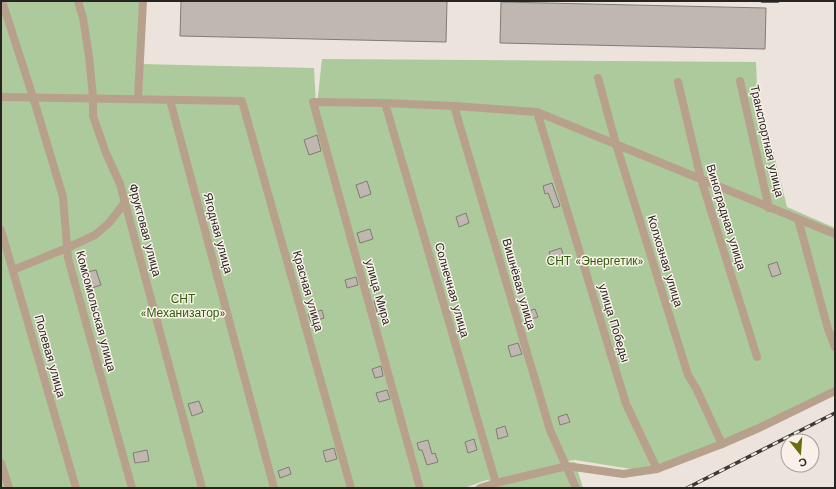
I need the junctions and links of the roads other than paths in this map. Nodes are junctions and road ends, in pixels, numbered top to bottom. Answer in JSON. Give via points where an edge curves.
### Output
{"nodes":[{"id":1,"x":2,"y":1,"type":"edge"},
{"id":2,"x":78,"y":1,"type":"edge"},
{"id":3,"x":143,"y":1,"type":"edge"},
{"id":4,"x":598,"y":78,"type":"dead end"},
{"id":5,"x":740,"y":81,"type":"dead end"},
{"id":6,"x":678,"y":82,"type":"dead end"},
{"id":7,"x":1,"y":97,"type":"edge"},
{"id":8,"x":33,"y":97,"type":"junction"},
{"id":9,"x":93,"y":98,"type":"junction"},
{"id":10,"x":138,"y":98,"type":"junction"},
{"id":11,"x":170,"y":100,"type":"junction"},
{"id":12,"x":385,"y":103,"type":"junction"},
{"id":13,"x":454,"y":106,"type":"junction"},
{"id":14,"x":537,"y":112,"type":"junction"},
{"id":15,"x":616,"y":144,"type":"junction"},
{"id":16,"x":701,"y":179,"type":"junction"},
{"id":17,"x":125,"y":202,"type":"junction"},
{"id":18,"x":769,"y":208,"type":"junction"},
{"id":19,"x":798,"y":219,"type":"junction"},
{"id":20,"x":1,"y":230,"type":"edge"},
{"id":21,"x":835,"y":234,"type":"edge"},
{"id":22,"x":67,"y":248,"type":"junction"},
{"id":23,"x":13,"y":270,"type":"junction"},
{"id":24,"x":835,"y":347,"type":"edge"},
{"id":25,"x":757,"y":357,"type":"dead end"},
{"id":26,"x":835,"y":391,"type":"edge"},
{"id":27,"x":722,"y":444,"type":"junction"},
{"id":28,"x":1,"y":463,"type":"edge"},
{"id":29,"x":567,"y":466,"type":"junction"},
{"id":30,"x":657,"y":469,"type":"junction"},
{"id":31,"x":496,"y":483,"type":"junction"},
{"id":32,"x":8,"y":488,"type":"edge"},
{"id":33,"x":76,"y":488,"type":"edge"},
{"id":34,"x":132,"y":488,"type":"edge"},
{"id":35,"x":202,"y":488,"type":"edge"},
{"id":36,"x":274,"y":488,"type":"edge"},
{"id":37,"x":351,"y":488,"type":"edge"},
{"id":38,"x":420,"y":488,"type":"edge"},
{"id":39,"x":480,"y":488,"type":"edge"},
{"id":40,"x":576,"y":488,"type":"edge"}],
"edges":[{"from":1,"to":8,"type":"street","name":"Комсомольская улица"},
{"from":2,"to":9,"type":"street","name":"Фруктовая улица","via":[[89,56]]},
{"from":3,"to":10,"type":"street"},
{"from":4,"to":15,"type":"street","name":"Колхозная улица"},
{"from":5,"to":18,"type":"street","name":"Транспортная улица"},
{"from":6,"to":16,"type":"street","name":"Виноградная улица"},
{"from":7,"to":8,"type":"street"},
{"from":8,"to":9,"type":"street"},
{"from":8,"to":22,"type":"street","name":"Комсомольская улица","via":[[63,198]]},
{"from":9,"to":10,"type":"street"},
{"from":9,"to":17,"type":"street","name":"Фруктовая улица","via":[[93,116]]},
{"from":10,"to":11,"type":"street"},
{"from":11,"to":36,"type":"street","name":"Ягодная улица"},
{"from":11,"to":37,"type":"street","name":"Красная улица","via":[[242,101]]},
{"from":12,"to":13,"type":"street"},
{"from":12,"to":31,"type":"street","name":"Солнечная улица"},
{"from":12,"to":38,"type":"street","name":"улица Мира","via":[[313,102]]},
{"from":13,"to":14,"type":"street"},
{"from":13,"to":29,"type":"street","name":"Вишнёвая улица","via":[[550,430]]},
{"from":14,"to":15,"type":"street"},
{"from":14,"to":30,"type":"street","name":"улица Победы","via":[[626,404]]},
{"from":15,"to":16,"type":"street"},
{"from":15,"to":27,"type":"street","name":"Колхозная улица","via":[[688,375]]},
{"from":16,"to":18,"type":"street"},
{"from":16,"to":25,"type":"street","name":"Виноградная улица"},
{"from":17,"to":22,"type":"street","via":[[110,222],[95,235]]},
{"from":17,"to":35,"type":"street","name":"Фруктовая улица"},
{"from":18,"to":19,"type":"street"},
{"from":19,"to":21,"type":"street"},
{"from":19,"to":24,"type":"street"},
{"from":20,"to":23,"type":"street","name":"Полевая улица"},
{"from":22,"to":23,"type":"street"},
{"from":22,"to":34,"type":"street","name":"Комсомольская улица"},
{"from":23,"to":33,"type":"street","name":"Полевая улица"},
{"from":26,"to":27,"type":"street"},
{"from":27,"to":30,"type":"street"},
{"from":28,"to":32,"type":"street"},
{"from":29,"to":30,"type":"street","via":[[623,474]]},
{"from":29,"to":31,"type":"street"},
{"from":29,"to":40,"type":"street"},
{"from":31,"to":39,"type":"street"}]}
